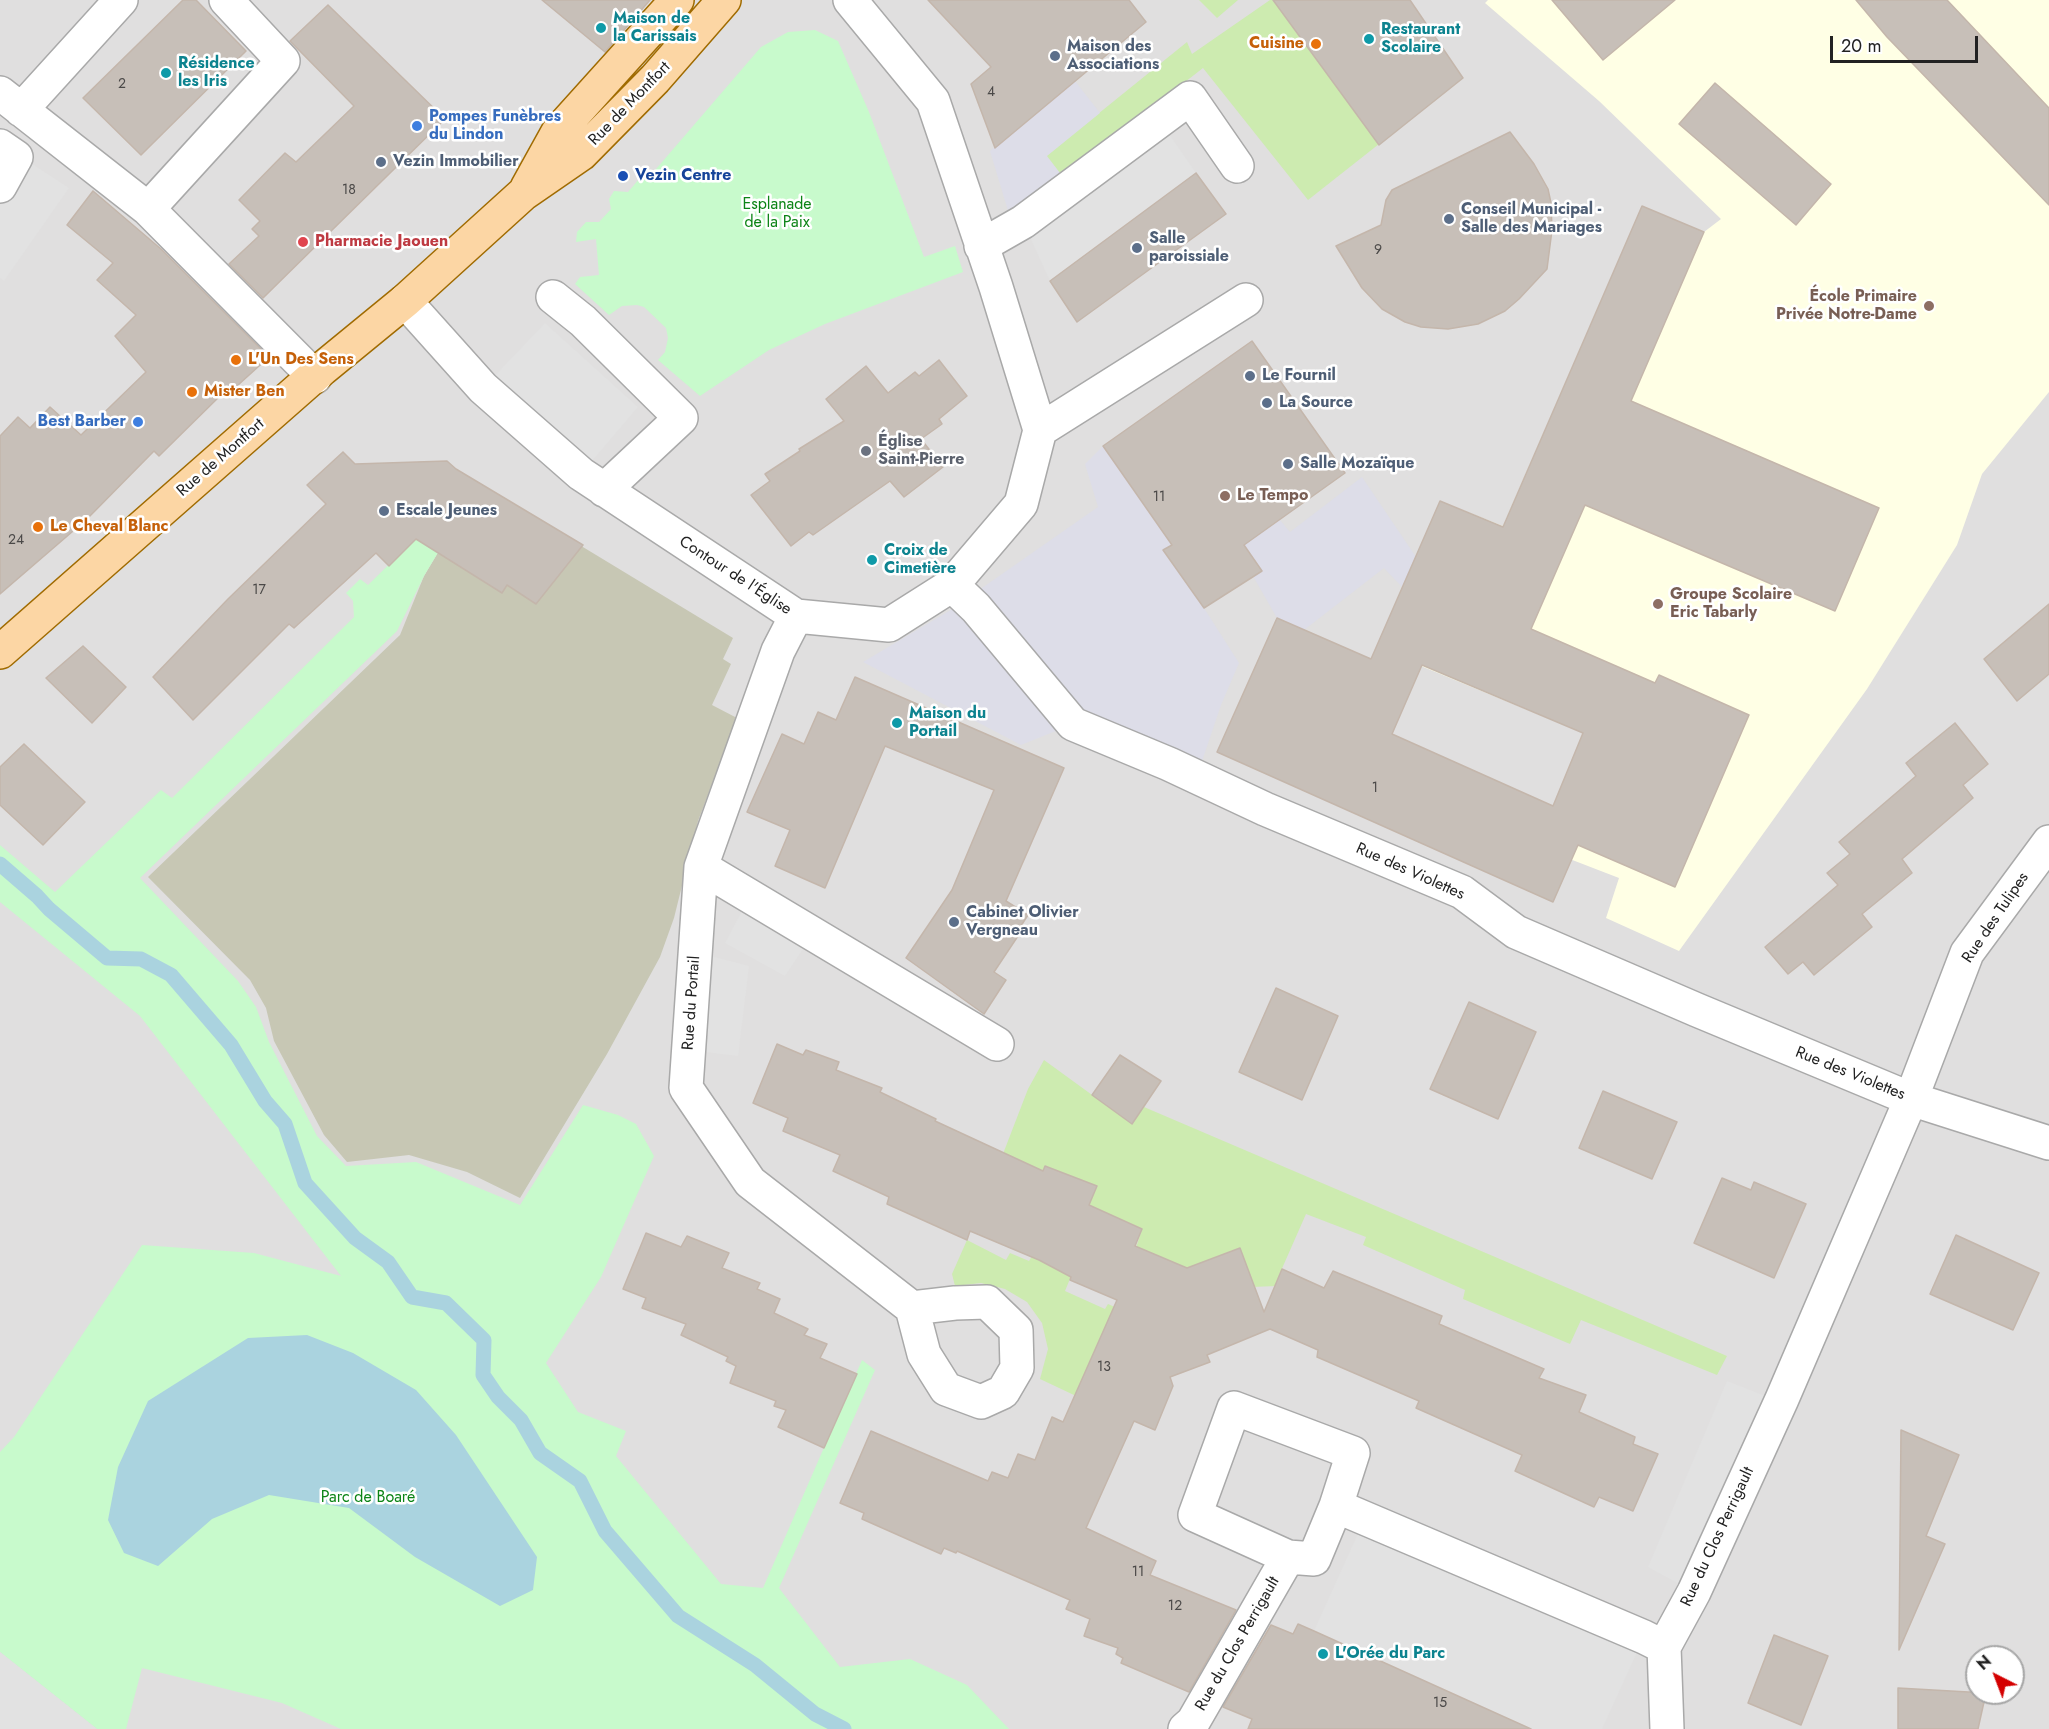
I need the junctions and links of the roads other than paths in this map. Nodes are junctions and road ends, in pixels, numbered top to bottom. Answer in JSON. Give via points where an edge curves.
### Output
{"nodes":[{"id":1,"x":122,"y":0,"type":"edge"},
{"id":2,"x":226,"y":0,"type":"edge"},
{"id":3,"x":677,"y":0,"type":"edge"},
{"id":4,"x":724,"y":0,"type":"edge"},
{"id":5,"x":850,"y":0,"type":"edge"},
{"id":6,"x":10,"y":101,"type":"edge"},
{"id":7,"x":0,"y":146,"type":"edge"},
{"id":8,"x":1236,"y":166,"type":"dead end"},
{"id":9,"x":0,"y":186,"type":"edge"},
{"id":10,"x":523,"y":194,"type":"junction"},
{"id":11,"x":148,"y":209,"type":"junction"},
{"id":12,"x":981,"y":246,"type":"junction"},
{"id":13,"x":554,"y":297,"type":"dead end"},
{"id":14,"x":1246,"y":300,"type":"dead end"},
{"id":15,"x":405,"y":301,"type":"junction"},
{"id":16,"x":315,"y":376,"type":"junction"},
{"id":17,"x":1040,"y":430,"type":"junction"},
{"id":18,"x":604,"y":490,"type":"junction"},
{"id":19,"x":952,"y":585,"type":"junction"},
{"id":20,"x":796,"y":616,"type":"junction"},
{"id":21,"x":0,"y":652,"type":"edge"},
{"id":22,"x":2049,"y":842,"type":"edge"},
{"id":23,"x":701,"y":867,"type":"junction"},
{"id":24,"x":997,"y":1044,"type":"dead end"},
{"id":25,"x":1911,"y":1099,"type":"junction"},
{"id":26,"x":2049,"y":1143,"type":"edge"},
{"id":27,"x":912,"y":1308,"type":"dead end"},
{"id":28,"x":1336,"y":1506,"type":"junction"},
{"id":29,"x":1288,"y":1557,"type":"junction"},
{"id":30,"x":1664,"y":1647,"type":"junction"},
{"id":31,"x":1185,"y":1729,"type":"edge"},
{"id":32,"x":1667,"y":1729,"type":"edge"}],
"edges":[{"from":1,"to":6,"type":"street"},
{"from":2,"to":11,"type":"street","via":[[283,61]]},
{"from":3,"to":10,"type":"main road","name":"Rue de Montfort","via":[[558,132]]},
{"from":4,"to":10,"type":"main road","name":"Rue de Montfort","via":[[655,80],[581,154]]},
{"from":5,"to":12,"type":"street","via":[[933,101]]},
{"from":6,"to":11,"type":"street"},
{"from":7,"to":9,"type":"street","via":[[16,158]]},
{"from":8,"to":12,"type":"street","via":[[1190,98],[1023,222]]},
{"from":10,"to":15,"type":"main road","name":"Rue de Montfort"},
{"from":11,"to":16,"type":"street"},
{"from":12,"to":17,"type":"street"},
{"from":13,"to":18,"type":"street","via":[[681,418]]},
{"from":14,"to":17,"type":"street"},
{"from":15,"to":16,"type":"main road","name":"Rue de Montfort"},
{"from":15,"to":18,"type":"street","name":"Contour de l'Église","via":[[483,388]]},
{"from":16,"to":21,"type":"main road","name":"Rue de Montfort"},
{"from":17,"to":19,"type":"street","name":"Contour de l'Église","via":[[1021,504]]},
{"from":18,"to":20,"type":"street","name":"Contour de l'Église"},
{"from":19,"to":20,"type":"street","name":"Contour de l'Église","via":[[889,625]]},
{"from":19,"to":25,"type":"street","name":"Rue des Violettes","via":[[976,608],[1073,724],[1462,892],[1516,932]]},
{"from":20,"to":23,"type":"street","name":"Rue du Portail","via":[[778,651]]},
{"from":22,"to":25,"type":"street","name":"Rue des Tulipes","via":[[1967,953]]},
{"from":23,"to":24,"type":"street"},
{"from":23,"to":27,"type":"street","name":"Rue du Portail","via":[[686,1088],[750,1182]]},
{"from":25,"to":26,"type":"street","name":"Rue des Violettes"},
{"from":25,"to":30,"type":"street","name":"Rue du Clos Perrigault","via":[[1782,1399],[1694,1592]]},
{"from":28,"to":29,"type":"street","name":"Rue du Clos Perrigault","via":[[1314,1559]]},
{"from":28,"to":29,"type":"street","name":"Rue du Clos Perrigault","via":[[1353,1453],[1234,1408],[1195,1515]]},
{"from":28,"to":30,"type":"street"},
{"from":29,"to":31,"type":"street","name":"Rue du Clos Perrigault","via":[[1194,1722]]},
{"from":30,"to":32,"type":"street"}]}
